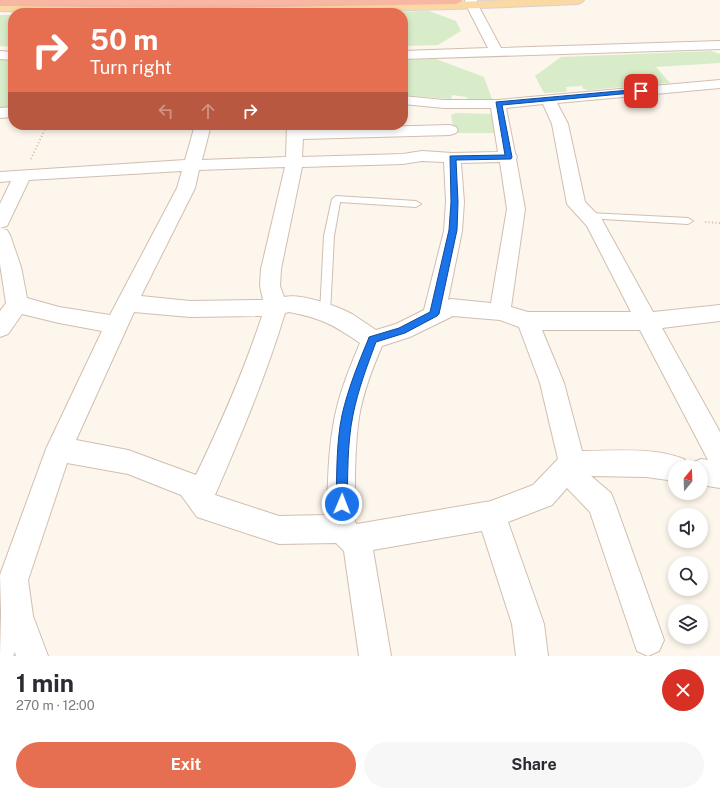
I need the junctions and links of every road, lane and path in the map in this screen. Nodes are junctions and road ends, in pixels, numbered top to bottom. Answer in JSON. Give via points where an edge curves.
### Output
{"nodes":[{"id":1,"x":456,"y":0,"type":"edge"},
{"id":2,"x":578,"y":0,"type":"edge"},
{"id":3,"x":0,"y":2,"type":"edge"},
{"id":4,"x":470,"y":2,"type":"edge"},
{"id":5,"x":103,"y":5,"type":"junction"},
{"id":6,"x":0,"y":7,"type":"edge"},
{"id":7,"x":33,"y":8,"type":"edge"},
{"id":8,"x":341,"y":8,"type":"edge"},
{"id":9,"x":720,"y":45,"type":"edge"},
{"id":10,"x":496,"y":52,"type":"junction"},
{"id":11,"x":408,"y":55,"type":"edge"},
{"id":12,"x":720,"y":84,"type":"edge"},
{"id":13,"x":548,"y":99,"type":"junction"},
{"id":14,"x":408,"y":100,"type":"edge"},
{"id":15,"x":444,"y":104,"type":"junction"},
{"id":16,"x":498,"y":104,"type":"junction"},
{"id":17,"x":45,"y":130,"type":"edge"},
{"id":18,"x":202,"y":130,"type":"edge"},
{"id":19,"x":295,"y":130,"type":"edge"},
{"id":20,"x":450,"y":130,"type":"junction"},
{"id":21,"x":509,"y":157,"type":"junction"},
{"id":22,"x":454,"y":158,"type":"junction"},
{"id":23,"x":294,"y":163,"type":"junction"},
{"id":24,"x":192,"y":165,"type":"junction"},
{"id":25,"x":23,"y":175,"type":"junction"},
{"id":26,"x":0,"y":176,"type":"edge"},
{"id":27,"x":416,"y":204,"type":"dead end"},
{"id":28,"x":589,"y":216,"type":"junction"},
{"id":29,"x":688,"y":221,"type":"dead end"},
{"id":30,"x":0,"y":222,"type":"edge"},
{"id":31,"x":0,"y":235,"type":"edge"},
{"id":32,"x":6,"y":267,"type":"edge"},
{"id":33,"x":128,"y":303,"type":"junction"},
{"id":34,"x":17,"y":304,"type":"junction"},
{"id":35,"x":276,"y":307,"type":"junction"},
{"id":36,"x":500,"y":312,"type":"junction"},
{"id":37,"x":325,"y":313,"type":"junction"},
{"id":38,"x":720,"y":313,"type":"edge"},
{"id":39,"x":434,"y":314,"type":"junction"},
{"id":40,"x":528,"y":321,"type":"junction"},
{"id":41,"x":647,"y":322,"type":"junction"},
{"id":42,"x":116,"y":325,"type":"junction"},
{"id":43,"x":0,"y":328,"type":"edge"},
{"id":44,"x":373,"y":340,"type":"junction"},
{"id":45,"x":60,"y":449,"type":"junction"},
{"id":46,"x":720,"y":457,"type":"edge"},
{"id":47,"x":572,"y":463,"type":"junction"},
{"id":48,"x":668,"y":467,"type":"edge"},
{"id":49,"x":708,"y":473,"type":"edge"},
{"id":50,"x":720,"y":475,"type":"edge"},
{"id":51,"x":200,"y":498,"type":"junction"},
{"id":52,"x":492,"y":515,"type":"junction"},
{"id":53,"x":347,"y":534,"type":"junction"},
{"id":54,"x":6,"y":579,"type":"edge"},
{"id":55,"x":17,"y":616,"type":"junction"},
{"id":56,"x":648,"y":640,"type":"dead end"},
{"id":57,"x":0,"y":647,"type":"edge"},
{"id":58,"x":32,"y":656,"type":"edge"},
{"id":59,"x":374,"y":656,"type":"edge"},
{"id":60,"x":532,"y":656,"type":"edge"}],
"edges":[{"from":1,"to":5,"type":"highway","via":[[319,4]]},
{"from":2,"to":4,"type":"main road"},
{"from":3,"to":5,"type":"highway"},
{"from":4,"to":8,"type":"main road"},
{"from":4,"to":10,"type":"street"},
{"from":5,"to":6,"type":"highway"},
{"from":6,"to":7,"type":"main road"},
{"from":9,"to":10,"type":"street"},
{"from":10,"to":11,"type":"street"},
{"from":12,"to":13,"type":"street"},
{"from":13,"to":16,"type":"street"},
{"from":13,"to":28,"type":"street","via":[[560,124],[576,204]]},
{"from":14,"to":15,"type":"street"},
{"from":15,"to":16,"type":"street"},
{"from":15,"to":20,"type":"street"},
{"from":16,"to":21,"type":"street"},
{"from":17,"to":25,"type":"path"},
{"from":18,"to":24,"type":"street"},
{"from":19,"to":20,"type":"street"},
{"from":19,"to":23,"type":"street"},
{"from":20,"to":22,"type":"street"},
{"from":21,"to":22,"type":"street"},
{"from":21,"to":36,"type":"street","via":[[516,209]]},
{"from":22,"to":23,"type":"street","via":[[422,156]]},
{"from":22,"to":39,"type":"street","via":[[453,230]]},
{"from":23,"to":24,"type":"street"},
{"from":23,"to":35,"type":"street","via":[[271,269],[270,286]]},
{"from":24,"to":25,"type":"street"},
{"from":24,"to":33,"type":"street","via":[[186,188]]},
{"from":25,"to":26,"type":"street"},
{"from":25,"to":30,"type":"street"},
{"from":27,"to":37,"type":"lane","via":[[336,199],[329,236]]},
{"from":28,"to":29,"type":"lane"},
{"from":28,"to":41,"type":"street"},
{"from":31,"to":32,"type":"street"},
{"from":32,"to":34,"type":"street"},
{"from":33,"to":35,"type":"street","via":[[190,309]]},
{"from":33,"to":42,"type":"street"},
{"from":34,"to":42,"type":"street","via":[[59,315]]},
{"from":34,"to":43,"type":"street"},
{"from":35,"to":37,"type":"street","via":[[289,304]]},
{"from":35,"to":51,"type":"street","via":[[236,418]]},
{"from":36,"to":39,"type":"street","via":[[451,307]]},
{"from":36,"to":40,"type":"street"},
{"from":37,"to":44,"type":"street","via":[[344,320]]},
{"from":38,"to":41,"type":"street"},
{"from":39,"to":44,"type":"street","via":[[402,331]]},
{"from":40,"to":41,"type":"street"},
{"from":40,"to":47,"type":"street","via":[[552,383]]},
{"from":41,"to":46,"type":"street"},
{"from":42,"to":45,"type":"street"},
{"from":44,"to":53,"type":"street","via":[[347,416],[343,465]]},
{"from":45,"to":51,"type":"street","via":[[128,462],[190,486]]},
{"from":45,"to":54,"type":"street"},
{"from":47,"to":48,"type":"street","via":[[646,464]]},
{"from":47,"to":52,"type":"street","via":[[542,494]]},
{"from":47,"to":56,"type":"street","via":[[577,481],[601,502]]},
{"from":49,"to":50,"type":"street"},
{"from":51,"to":53,"type":"street","via":[[208,507],[279,530]]},
{"from":52,"to":53,"type":"street"},
{"from":52,"to":60,"type":"street","via":[[528,624]]},
{"from":53,"to":59,"type":"street","via":[[358,549]]},
{"from":54,"to":55,"type":"street"},
{"from":55,"to":57,"type":"street"},
{"from":55,"to":58,"type":"street"}]}
